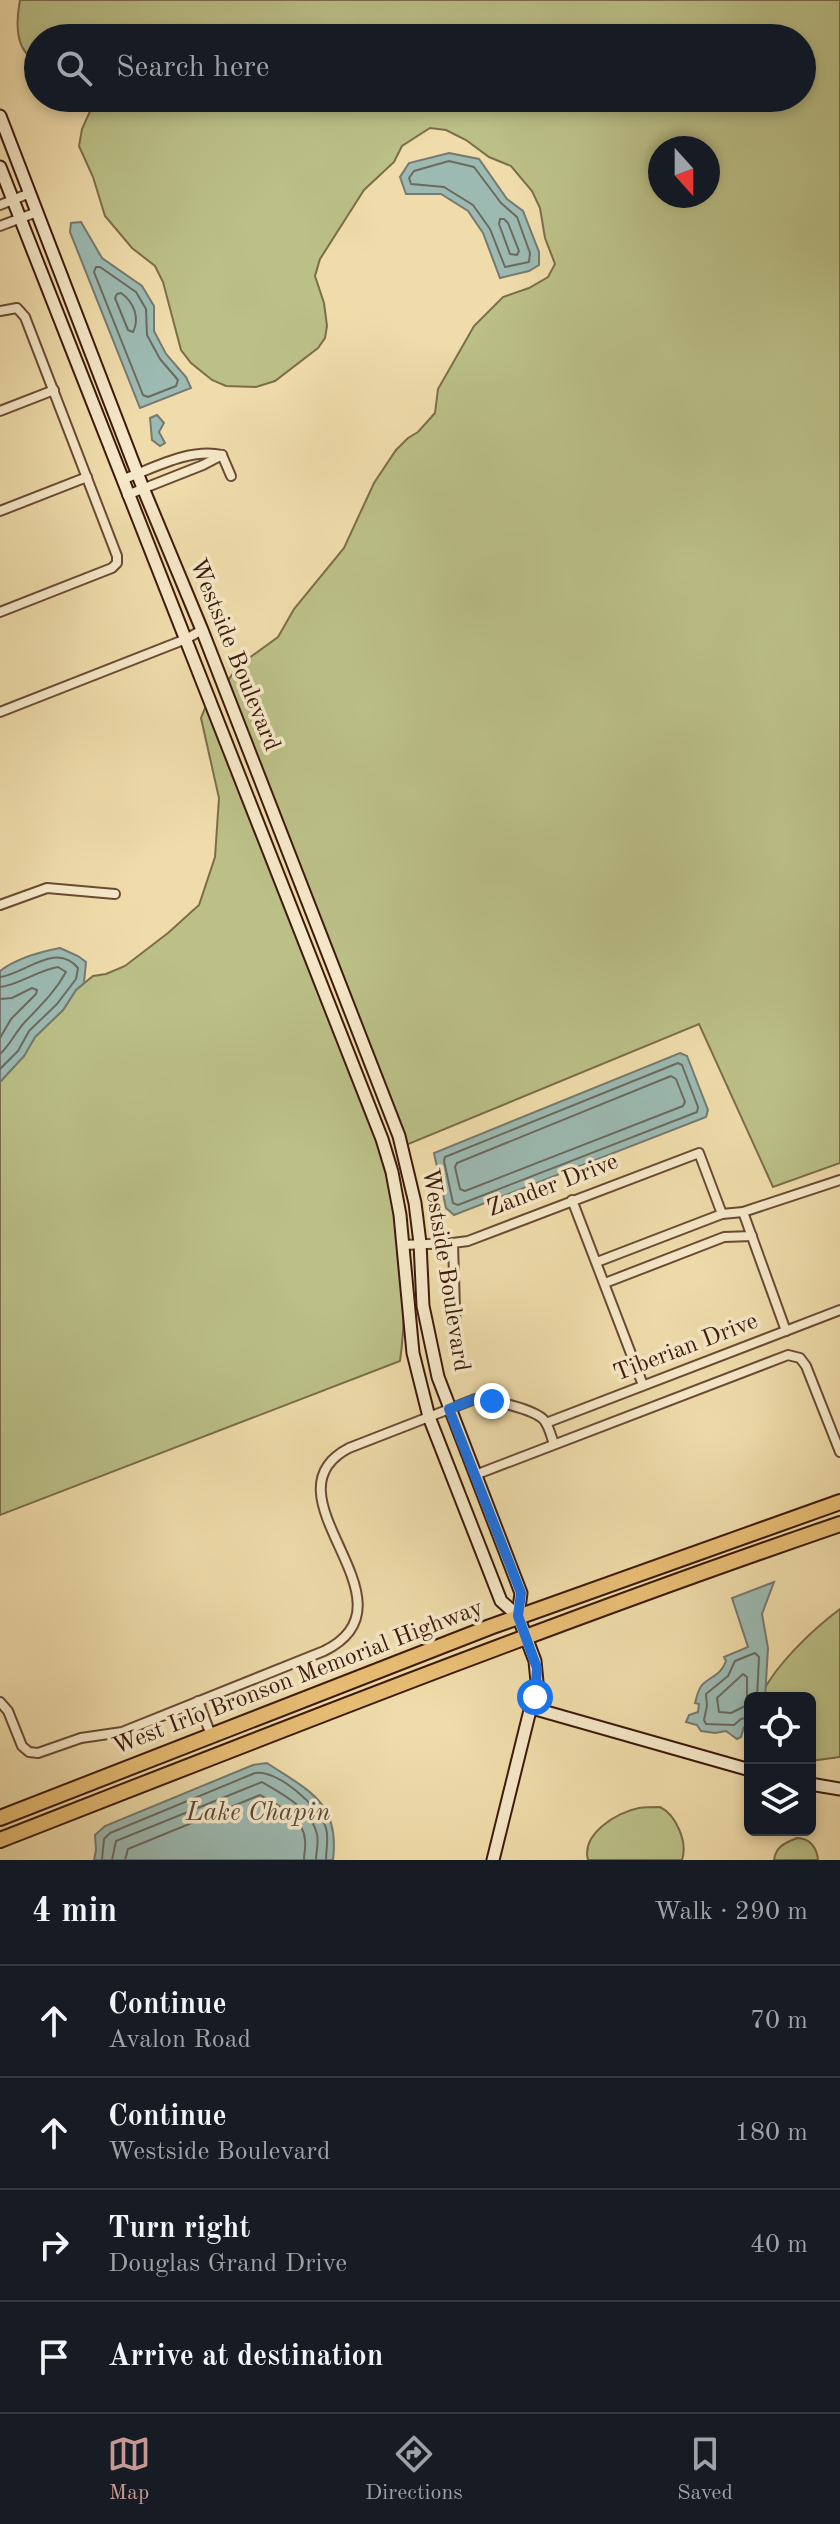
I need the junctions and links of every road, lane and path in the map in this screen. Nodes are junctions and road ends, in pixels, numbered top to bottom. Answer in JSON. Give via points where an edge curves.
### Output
{"nodes":[{"id":1,"x":0,"y":116,"type":"edge"},
{"id":2,"x":0,"y":167,"type":"edge"},
{"id":3,"x":30,"y":193,"type":"junction"},
{"id":4,"x":13,"y":200,"type":"junction"},
{"id":5,"x":0,"y":205,"type":"edge"},
{"id":6,"x":37,"y":212,"type":"junction"},
{"id":7,"x":20,"y":219,"type":"junction"},
{"id":8,"x":0,"y":226,"type":"edge"},
{"id":9,"x":0,"y":311,"type":"edge"},
{"id":10,"x":54,"y":390,"type":"junction"},
{"id":11,"x":0,"y":411,"type":"edge"},
{"id":12,"x":222,"y":455,"type":"junction"},
{"id":13,"x":175,"y":460,"type":"junction"},
{"id":14,"x":138,"y":474,"type":"junction"},
{"id":15,"x":181,"y":474,"type":"junction"},
{"id":16,"x":231,"y":476,"type":"dead end"},
{"id":17,"x":87,"y":477,"type":"junction"},
{"id":18,"x":124,"y":479,"type":"junction"},
{"id":19,"x":143,"y":488,"type":"junction"},
{"id":20,"x":127,"y":495,"type":"junction"},
{"id":21,"x":0,"y":511,"type":"edge"},
{"id":22,"x":0,"y":612,"type":"edge"},
{"id":23,"x":202,"y":630,"type":"junction"},
{"id":24,"x":186,"y":639,"type":"junction"},
{"id":25,"x":0,"y":712,"type":"edge"},
{"id":26,"x":115,"y":894,"type":"dead end"},
{"id":27,"x":0,"y":905,"type":"edge"},
{"id":28,"x":840,"y":1180,"type":"edge"},
{"id":29,"x":572,"y":1200,"type":"junction"},
{"id":30,"x":743,"y":1212,"type":"junction"},
{"id":31,"x":722,"y":1214,"type":"junction"},
{"id":32,"x":752,"y":1236,"type":"junction"},
{"id":33,"x":420,"y":1243,"type":"junction"},
{"id":34,"x":453,"y":1243,"type":"junction"},
{"id":35,"x":402,"y":1245,"type":"junction"},
{"id":36,"x":597,"y":1262,"type":"junction"},
{"id":37,"x":605,"y":1283,"type":"junction"},
{"id":38,"x":840,"y":1310,"type":"edge"},
{"id":39,"x":786,"y":1331,"type":"junction"},
{"id":40,"x":456,"y":1342,"type":"dead end"},
{"id":41,"x":643,"y":1385,"type":"junction"},
{"id":42,"x":449,"y":1409,"type":"junction"},
{"id":43,"x":429,"y":1417,"type":"junction"},
{"id":44,"x":546,"y":1423,"type":"junction"},
{"id":45,"x":554,"y":1444,"type":"junction"},
{"id":46,"x":840,"y":1452,"type":"edge"},
{"id":47,"x":475,"y":1475,"type":"junction"},
{"id":48,"x":840,"y":1502,"type":"edge"},
{"id":49,"x":838,"y":1523,"type":"edge"},
{"id":50,"x":518,"y":1616,"type":"junction"},
{"id":51,"x":527,"y":1637,"type":"junction"},
{"id":52,"x":198,"y":1701,"type":"junction"},
{"id":53,"x":0,"y":1702,"type":"edge"},
{"id":54,"x":532,"y":1708,"type":"junction"},
{"id":55,"x":211,"y":1735,"type":"junction"},
{"id":56,"x":190,"y":1766,"type":"junction"},
{"id":57,"x":744,"y":1768,"type":"edge"},
{"id":58,"x":816,"y":1785,"type":"edge"},
{"id":59,"x":840,"y":1789,"type":"edge"},
{"id":60,"x":0,"y":1818,"type":"edge"},
{"id":61,"x":0,"y":1840,"type":"edge"},
{"id":62,"x":493,"y":1860,"type":"edge"}],
"edges":[{"from":1,"to":3,"type":"street","name":"Westside Boulevard"},
{"from":2,"to":4,"type":"street","name":"Westside Boulevard"},
{"from":3,"to":4,"type":"street"},
{"from":3,"to":6,"type":"street","name":"Westside Boulevard"},
{"from":4,"to":5,"type":"street"},
{"from":4,"to":7,"type":"street","name":"Westside Boulevard"},
{"from":6,"to":7,"type":"street"},
{"from":6,"to":14,"type":"street","name":"Westside Boulevard"},
{"from":7,"to":8,"type":"street"},
{"from":7,"to":18,"type":"street","name":"Westside Boulevard"},
{"from":9,"to":10,"type":"street","via":[[17,308],[25,317]]},
{"from":10,"to":11,"type":"street"},
{"from":10,"to":17,"type":"street"},
{"from":12,"to":13,"type":"street"},
{"from":12,"to":15,"type":"street"},
{"from":12,"to":16,"type":"street"},
{"from":13,"to":14,"type":"street"},
{"from":13,"to":15,"type":"street"},
{"from":14,"to":18,"type":"street"},
{"from":14,"to":19,"type":"street","name":"Westside Boulevard"},
{"from":15,"to":19,"type":"street"},
{"from":17,"to":21,"type":"street"},
{"from":17,"to":22,"type":"street","via":[[117,563]]},
{"from":18,"to":20,"type":"street","name":"Westside Boulevard"},
{"from":19,"to":20,"type":"street"},
{"from":19,"to":23,"type":"street","name":"Westside Boulevard"},
{"from":20,"to":24,"type":"street","name":"Westside Boulevard"},
{"from":23,"to":24,"type":"street"},
{"from":23,"to":33,"type":"street","name":"Westside Boulevard","via":[[399,1136]]},
{"from":24,"to":25,"type":"street"},
{"from":24,"to":35,"type":"street","name":"Westside Boulevard","via":[[382,1139]]},
{"from":26,"to":27,"type":"street","via":[[47,888]]},
{"from":28,"to":30,"type":"street"},
{"from":29,"to":31,"type":"street","name":"Zander Drive","via":[[699,1153]]},
{"from":29,"to":34,"type":"street","name":"Zander Drive"},
{"from":29,"to":36,"type":"street"},
{"from":30,"to":31,"type":"street"},
{"from":30,"to":32,"type":"street"},
{"from":31,"to":36,"type":"street"},
{"from":32,"to":37,"type":"street","via":[[724,1237]]},
{"from":32,"to":39,"type":"street"},
{"from":33,"to":34,"type":"street","name":"Zander Drive"},
{"from":33,"to":35,"type":"street","name":"Zander Drive"},
{"from":33,"to":42,"type":"street","name":"Westside Boulevard","via":[[423,1306]]},
{"from":34,"to":40,"type":"street"},
{"from":35,"to":43,"type":"street","name":"Westside Boulevard","via":[[413,1353]]},
{"from":36,"to":37,"type":"street"},
{"from":37,"to":41,"type":"street"},
{"from":38,"to":39,"type":"street","name":"Tiberian Drive"},
{"from":39,"to":41,"type":"street","name":"Tiberian Drive"},
{"from":41,"to":44,"type":"street","name":"Tiberian Drive"},
{"from":42,"to":43,"type":"street"},
{"from":42,"to":44,"type":"street","via":[[487,1400],[534,1413]]},
{"from":42,"to":47,"type":"street","name":"Westside Boulevard"},
{"from":43,"to":50,"type":"street","name":"Westside Boulevard","via":[[501,1601]]},
{"from":43,"to":52,"type":"street","via":[[349,1448],[324,1472],[323,1506],[359,1602],[350,1633],[324,1651]]},
{"from":44,"to":45,"type":"street"},
{"from":45,"to":46,"type":"street","via":[[788,1355],[806,1366]]},
{"from":45,"to":47,"type":"street"},
{"from":47,"to":50,"type":"street","name":"Westside Boulevard","via":[[521,1593]]},
{"from":48,"to":50,"type":"highway","name":"West Irlo Bronson Memorial Highway"},
{"from":49,"to":51,"type":"highway","name":"West Irlo Bronson Memorial Highway"},
{"from":50,"to":51,"type":"street"},
{"from":50,"to":55,"type":"highway","name":"West Irlo Bronson Memorial Highway"},
{"from":51,"to":54,"type":"street","via":[[537,1675]]},
{"from":51,"to":56,"type":"highway","name":"West Irlo Bronson Memorial Highway"},
{"from":52,"to":53,"type":"street","via":[[122,1732],[81,1738],[33,1754],[22,1746]]},
{"from":52,"to":55,"type":"street"},
{"from":54,"to":57,"type":"street"},
{"from":54,"to":62,"type":"street"},
{"from":55,"to":56,"type":"highway"},
{"from":55,"to":60,"type":"highway","name":"West Irlo Bronson Memorial Highway"},
{"from":56,"to":61,"type":"highway","name":"West Irlo Bronson Memorial Highway"},
{"from":58,"to":59,"type":"street"}]}
